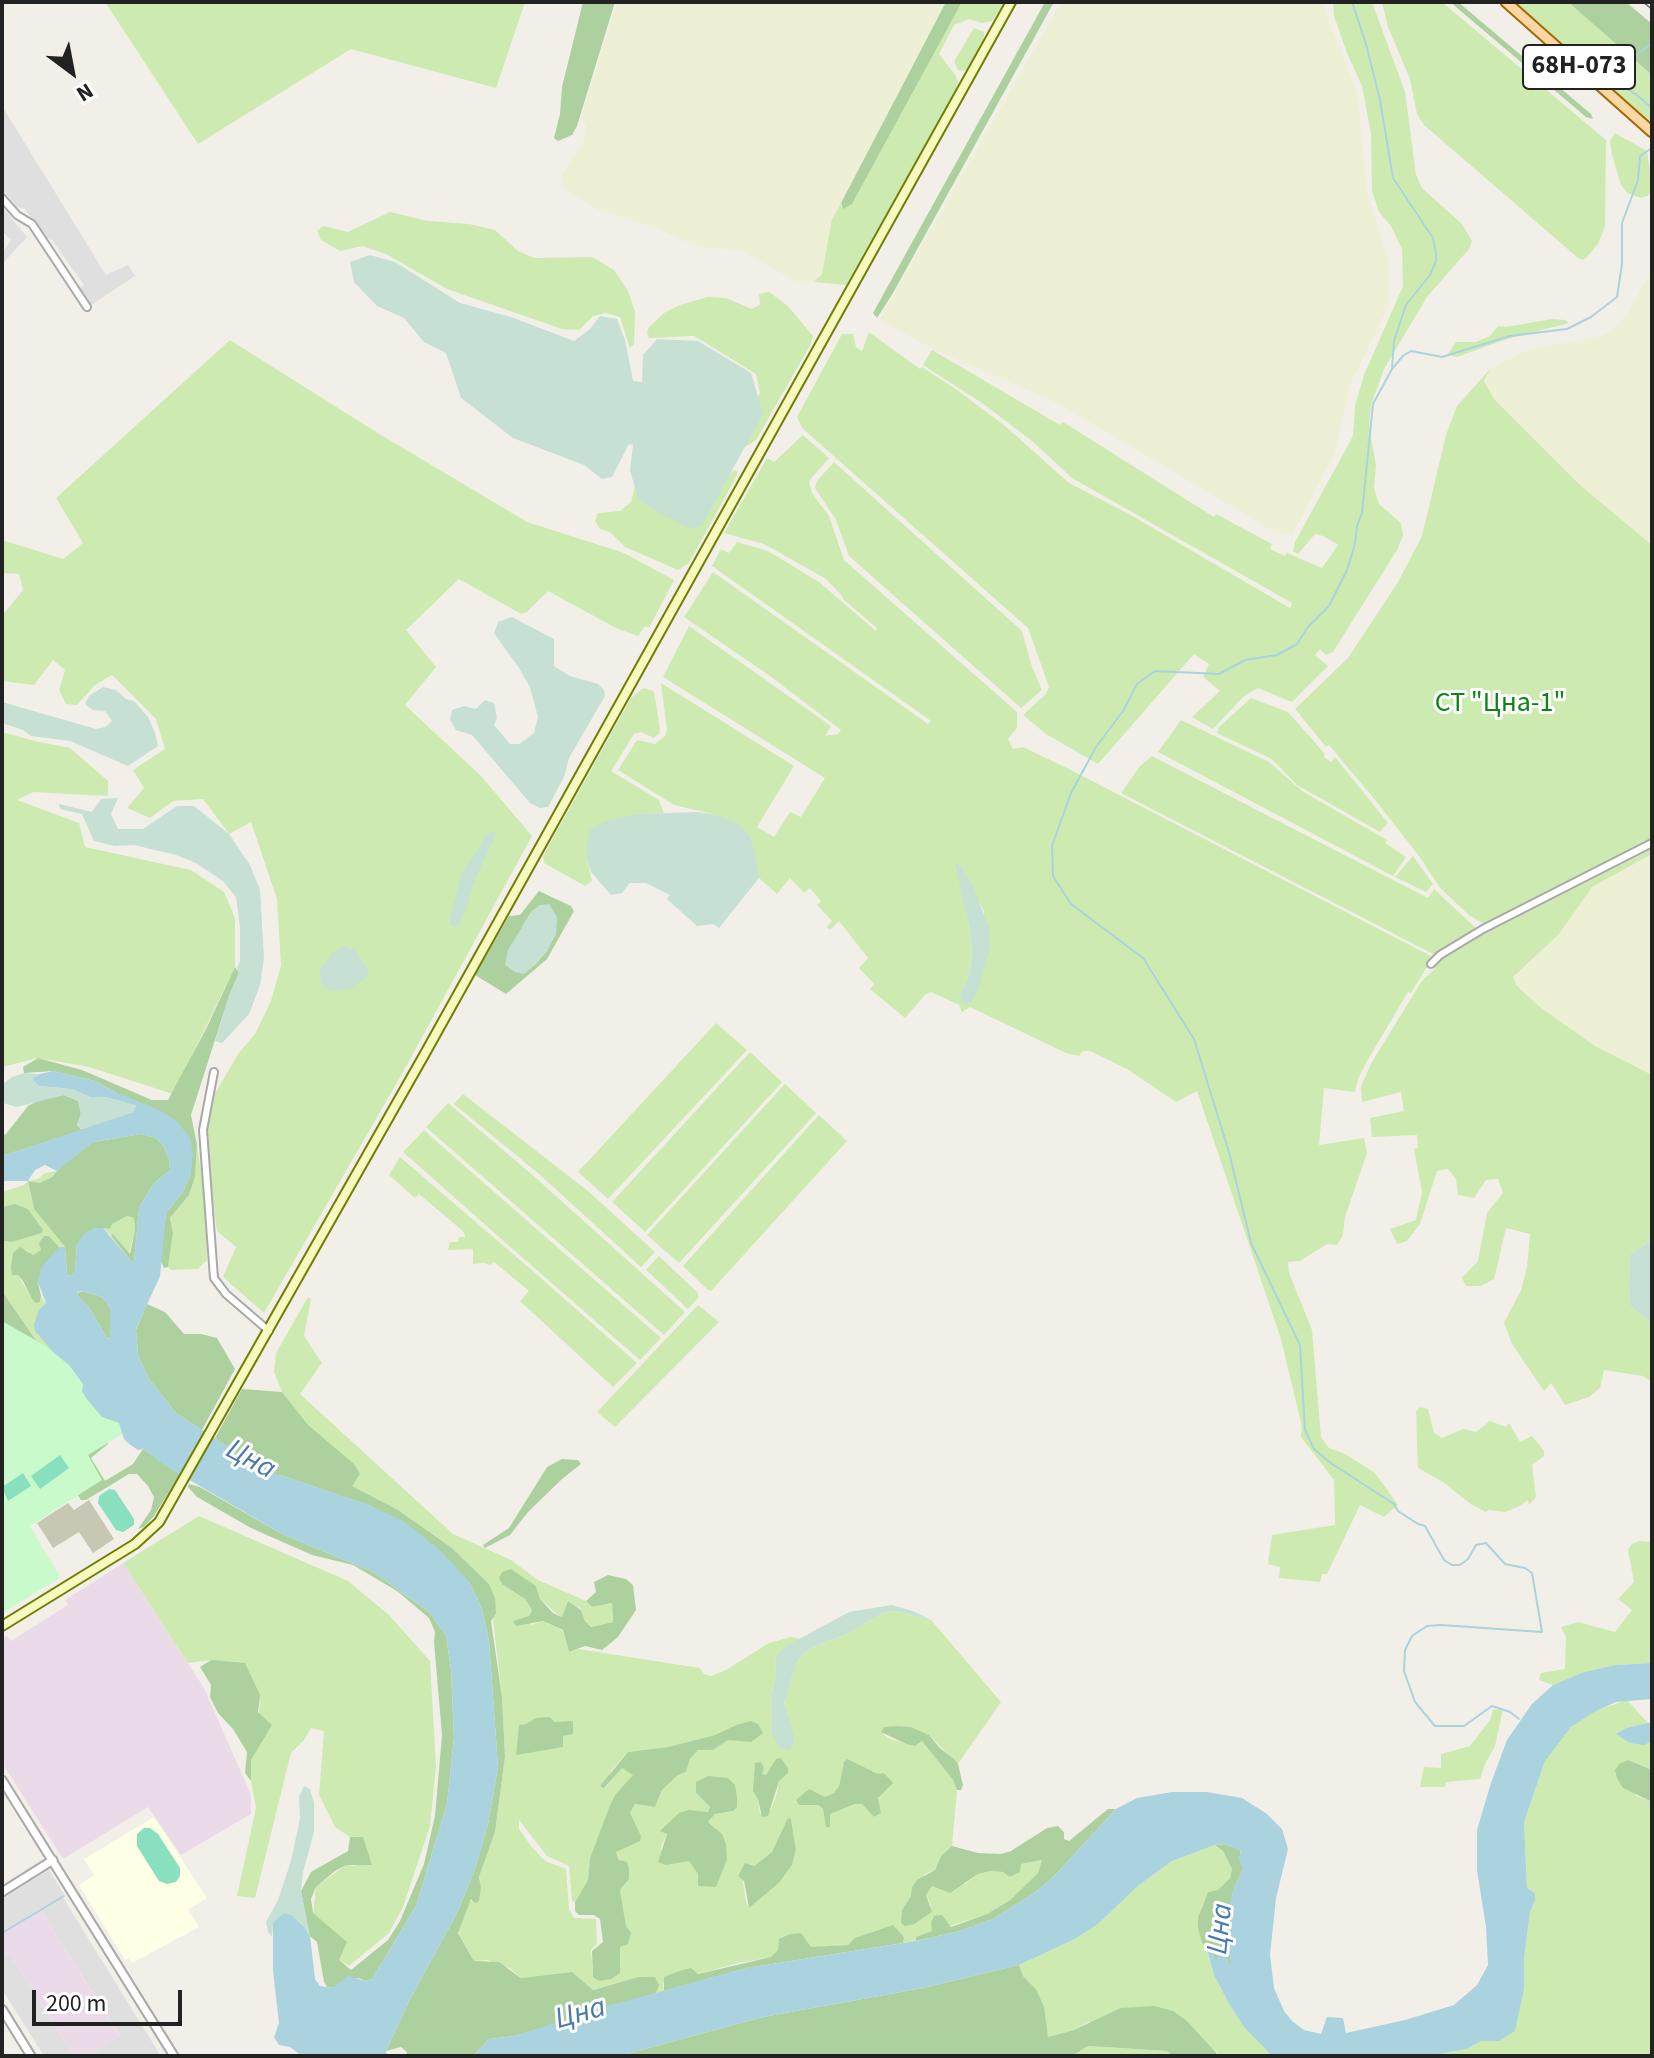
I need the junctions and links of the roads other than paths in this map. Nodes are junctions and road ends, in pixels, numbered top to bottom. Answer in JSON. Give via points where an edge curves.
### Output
{"nodes":[{"id":1,"x":1011,"y":2,"type":"edge"},
{"id":2,"x":1506,"y":2,"type":"edge"},
{"id":3,"x":1652,"y":132,"type":"edge"},
{"id":4,"x":2,"y":198,"type":"edge"},
{"id":5,"x":87,"y":307,"type":"dead end"},
{"id":6,"x":1652,"y":843,"type":"edge"},
{"id":7,"x":1431,"y":964,"type":"dead end"},
{"id":8,"x":214,"y":1072,"type":"dead end"},
{"id":9,"x":269,"y":1331,"type":"junction"},
{"id":10,"x":2,"y":1626,"type":"edge"},
{"id":11,"x":2,"y":1780,"type":"edge"},
{"id":12,"x":53,"y":1860,"type":"junction"},
{"id":13,"x":2,"y":1892,"type":"edge"},
{"id":14,"x":2,"y":2009,"type":"edge"},
{"id":15,"x":31,"y":2056,"type":"edge"},
{"id":16,"x":174,"y":2056,"type":"edge"}],
"edges":[{"from":1,"to":9,"type":"main road"},
{"from":2,"to":3,"type":"main road","number":"68Н-073"},
{"from":4,"to":5,"type":"street","via":[[32,224]]},
{"from":6,"to":7,"type":"street","via":[[1483,929]]},
{"from":8,"to":9,"type":"street","via":[[203,1130],[214,1278]]},
{"from":9,"to":10,"type":"main road","via":[[159,1522],[142,1539]]},
{"from":11,"to":12,"type":"street"},
{"from":12,"to":13,"type":"street"},
{"from":12,"to":16,"type":"street"},
{"from":14,"to":15,"type":"street"}]}
